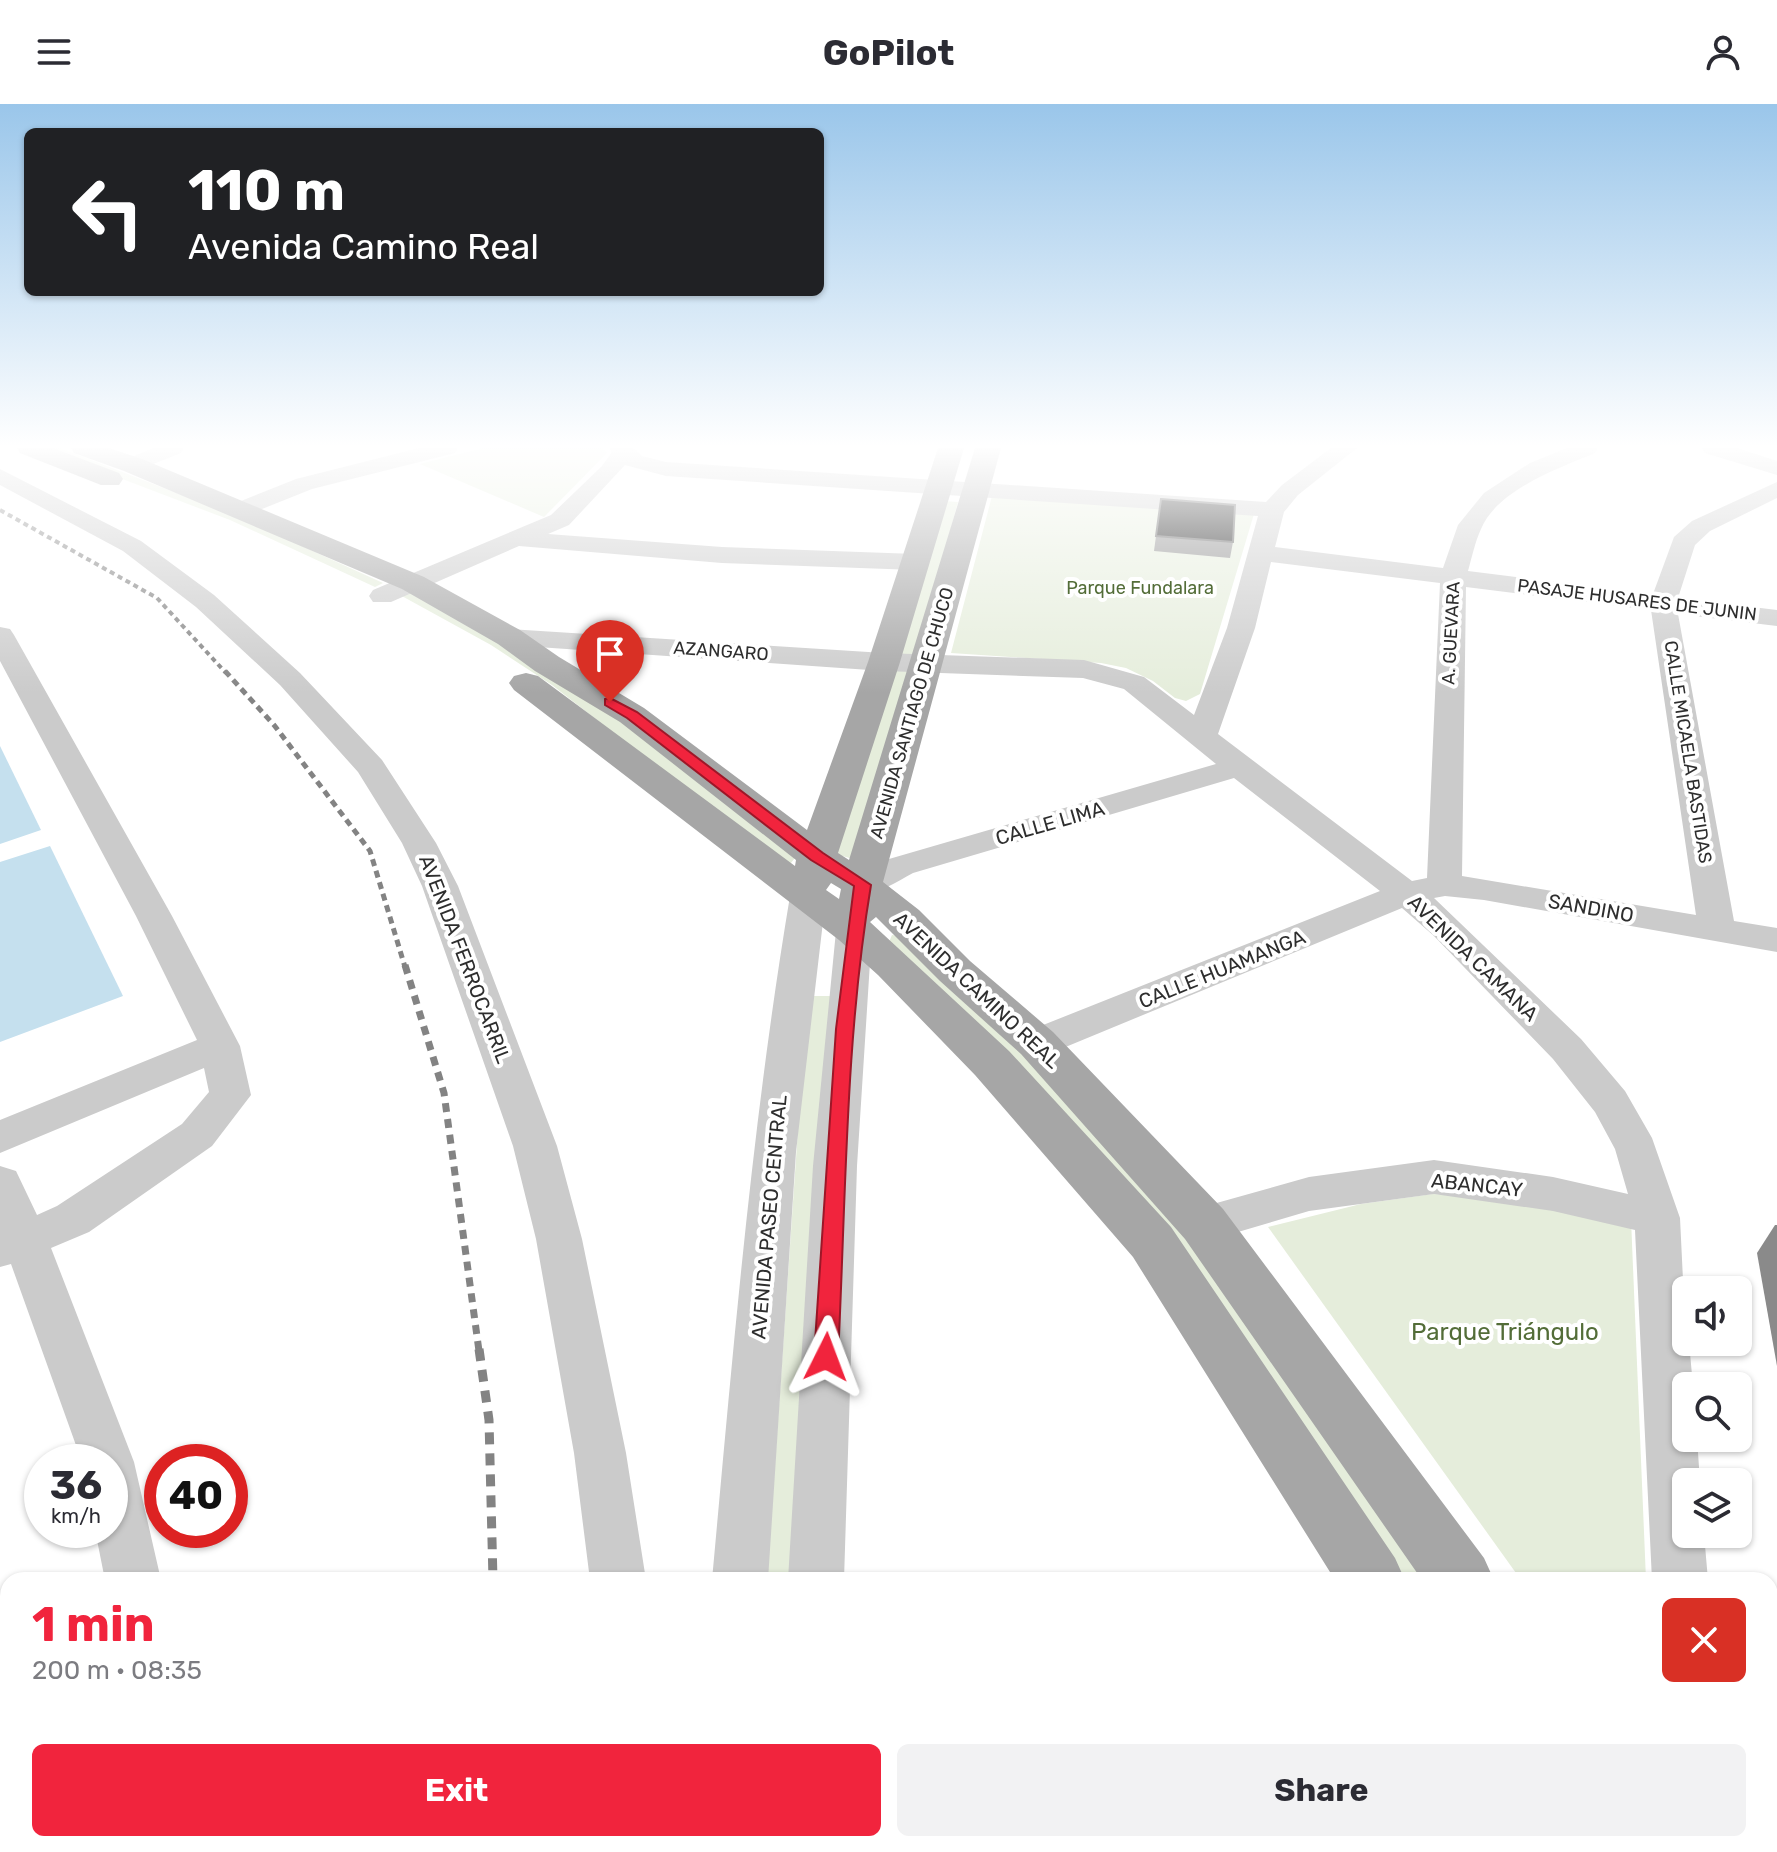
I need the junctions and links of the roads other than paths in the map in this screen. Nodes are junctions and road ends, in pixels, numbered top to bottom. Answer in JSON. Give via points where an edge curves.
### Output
{"nodes":[{"id":1,"x":101,"y":530,"type":"edge"},
{"id":2,"x":228,"y":530,"type":"edge"},
{"id":3,"x":286,"y":530,"type":"edge"},
{"id":4,"x":540,"y":530,"type":"edge"},
{"id":5,"x":927,"y":530,"type":"edge"},
{"id":6,"x":964,"y":530,"type":"edge"},
{"id":7,"x":1266,"y":530,"type":"edge"},
{"id":8,"x":1469,"y":530,"type":"edge"},
{"id":9,"x":1697,"y":530,"type":"edge"},
{"id":10,"x":520,"y":539,"type":"junction"},
{"id":11,"x":1259,"y":553,"type":"junction"},
{"id":12,"x":916,"y":562,"type":"junction"},
{"id":13,"x":1453,"y":577,"type":"junction"},
{"id":14,"x":413,"y":583,"type":"junction"},
{"id":15,"x":382,"y":596,"type":"junction"},
{"id":16,"x":1663,"y":604,"type":"junction"},
{"id":17,"x":1777,"y":618,"type":"edge"},
{"id":18,"x":0,"y":635,"type":"edge"},
{"id":19,"x":509,"y":637,"type":"junction"},
{"id":20,"x":884,"y":662,"type":"junction"},
{"id":21,"x":926,"y":664,"type":"junction"},
{"id":22,"x":1202,"y":735,"type":"junction"},
{"id":23,"x":1239,"y":767,"type":"junction"},
{"id":24,"x":813,"y":876,"type":"junction"},
{"id":25,"x":1425,"y":889,"type":"junction"},
{"id":26,"x":858,"y":908,"type":"junction"},
{"id":27,"x":1717,"y":930,"type":"junction"},
{"id":28,"x":1777,"y":940,"type":"edge"},
{"id":29,"x":1037,"y":1043,"type":"junction"},
{"id":30,"x":220,"y":1046,"type":"junction"},
{"id":31,"x":0,"y":1137,"type":"edge"},
{"id":32,"x":0,"y":1183,"type":"edge"},
{"id":33,"x":1657,"y":1218,"type":"junction"},
{"id":34,"x":1204,"y":1224,"type":"junction"},
{"id":35,"x":13,"y":1244,"type":"edge"},
{"id":36,"x":100,"y":1444,"type":"edge"},
{"id":37,"x":126,"y":1548,"type":"edge"},
{"id":38,"x":131,"y":1572,"type":"edge"},
{"id":39,"x":617,"y":1572,"type":"edge"},
{"id":40,"x":741,"y":1572,"type":"edge"},
{"id":41,"x":816,"y":1572,"type":"edge"},
{"id":42,"x":1367,"y":1572,"type":"edge"},
{"id":43,"x":1455,"y":1572,"type":"edge"},
{"id":44,"x":1679,"y":1572,"type":"edge"}],
"edges":[{"from":1,"to":39,"type":"street","name":"AVENIDA FERROCARRIL","via":[[205,601],[290,679],[371,767],[419,843],[440,886],[535,1146],[559,1239]]},
{"from":2,"to":15,"type":"main road","name":"AVENIDA CAMINO REAL"},
{"from":3,"to":14,"type":"main road","name":"AVENIDA CAMINO REAL"},
{"from":4,"to":10,"type":"street"},
{"from":5,"to":12,"type":"main road","name":"AVENIDA SANTIAGO DE CHUCO"},
{"from":6,"to":21,"type":"main road","name":"AVENIDA SANTIAGO DE CHUCO"},
{"from":7,"to":11,"type":"street"},
{"from":8,"to":13,"type":"street","name":"A. GUEVARA"},
{"from":9,"to":16,"type":"street","name":"CALLE MICAELA BASTIDAS","via":[[1683,542]]},
{"from":10,"to":12,"type":"street","via":[[722,555]]},
{"from":10,"to":14,"type":"street"},
{"from":11,"to":13,"type":"street","name":"PASAJE HUSARES DE JUNIN"},
{"from":11,"to":22,"type":"street","via":[[1241,628]]},
{"from":12,"to":20,"type":"main road","name":"AVENIDA SANTIAGO DE CHUCO"},
{"from":13,"to":16,"type":"street","name":"PASAJE HUSARES DE JUNIN"},
{"from":13,"to":25,"type":"street","name":"A. GUEVARA","via":[[1443,861]]},
{"from":14,"to":15,"type":"street"},
{"from":14,"to":19,"type":"main road","name":"AVENIDA CAMINO REAL"},
{"from":15,"to":24,"type":"main road","name":"AVENIDA CAMINO REAL","via":[[475,648]]},
{"from":16,"to":17,"type":"street","name":"PASAJE HUSARES DE JUNIN"},
{"from":16,"to":27,"type":"street","name":"CALLE MICAELA BASTIDAS"},
{"from":18,"to":30,"type":"street"},
{"from":19,"to":20,"type":"street","name":"AZANGARO"},
{"from":19,"to":24,"type":"main road","name":"AVENIDA CAMINO REAL","via":[[632,715]]},
{"from":20,"to":21,"type":"street","name":"AVENIDA CAMANA"},
{"from":20,"to":24,"type":"main road","name":"AVENIDA SANTIAGO DE CHUCO"},
{"from":21,"to":22,"type":"street","name":"AVENIDA CAMANA","via":[[1111,674],[1134,683]]},
{"from":21,"to":26,"type":"main road","name":"AVENIDA SANTIAGO DE CHUCO"},
{"from":22,"to":23,"type":"street","name":"AVENIDA CAMANA"},
{"from":23,"to":25,"type":"street","name":"AVENIDA CAMANA"},
{"from":23,"to":26,"type":"street","name":"CALLE LIMA","via":[[901,866]]},
{"from":24,"to":26,"type":"main road","name":"AVENIDA CAMINO REAL"},
{"from":24,"to":40,"type":"street","name":"AVENIDA PASEO CENTRAL","via":[[788,1014],[773,1148]]},
{"from":25,"to":27,"type":"street","name":"SANDINO","via":[[1484,889]]},
{"from":25,"to":29,"type":"street","name":"CALLE HUAMANGA"},
{"from":25,"to":33,"type":"street","name":"AVENIDA CAMANA","via":[[1447,928],[1567,1049],[1610,1102],[1637,1149]]},
{"from":26,"to":29,"type":"main road","name":"AVENIDA CAMINO REAL","via":[[904,919]]},
{"from":26,"to":41,"type":"street","via":[[835,1166]]},
{"from":26,"to":42,"type":"main road","name":"AVENIDA CAMINO REAL","via":[[893,965],[992,1063],[1152,1242]]},
{"from":27,"to":28,"type":"street","name":"SANDINO"},
{"from":29,"to":34,"type":"main road","name":"AVENIDA CAMINO REAL"},
{"from":30,"to":31,"type":"street"},
{"from":30,"to":35,"type":"street","via":[[230,1095],[197,1135],[73,1219]]},
{"from":32,"to":35,"type":"street"},
{"from":33,"to":34,"type":"street","name":"ABANCAY","via":[[1553,1194],[1434,1177],[1309,1194]]},
{"from":33,"to":44,"type":"street","name":"AVENIDA CAMANA"},
{"from":34,"to":43,"type":"main road","name":"AVENIDA CAMINO REAL"},
{"from":35,"to":36,"type":"street"},
{"from":37,"to":38,"type":"street"}]}
